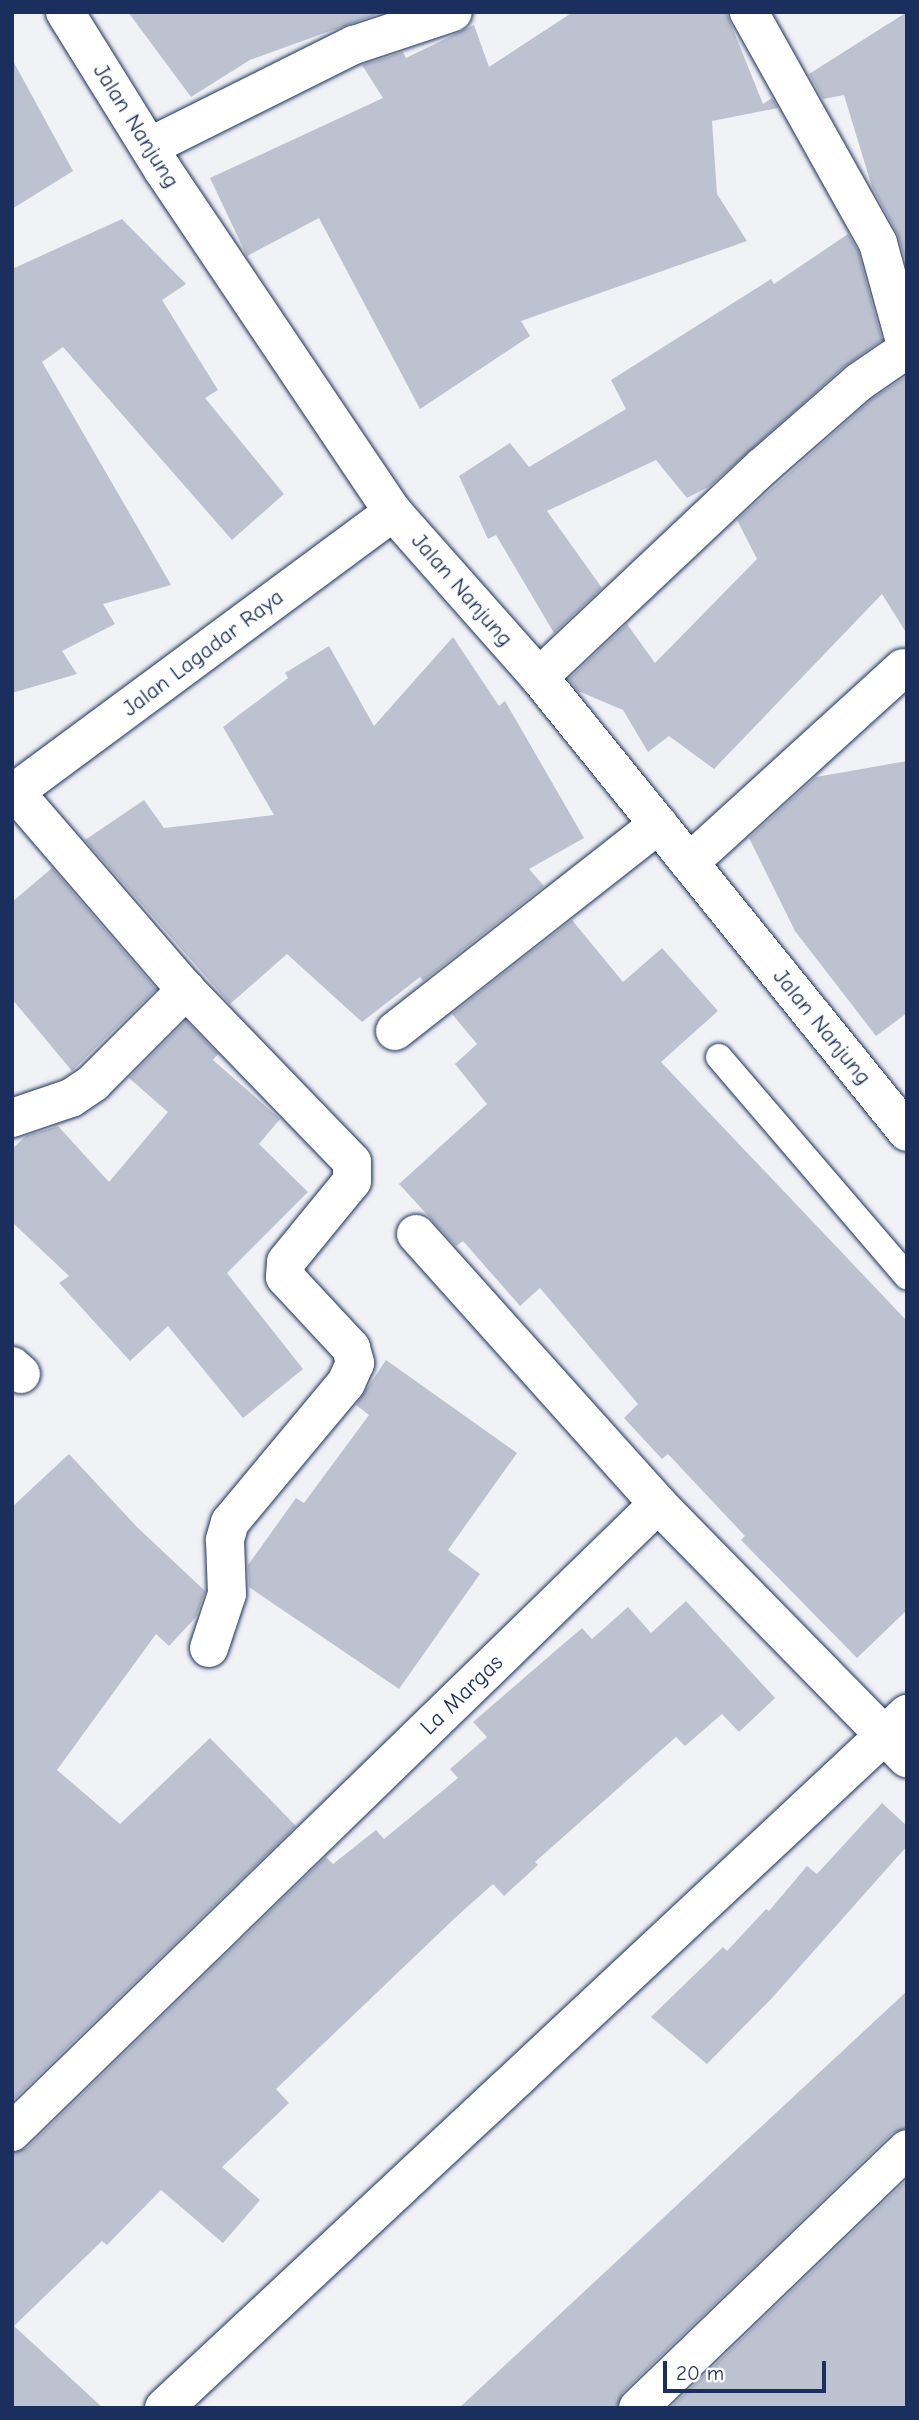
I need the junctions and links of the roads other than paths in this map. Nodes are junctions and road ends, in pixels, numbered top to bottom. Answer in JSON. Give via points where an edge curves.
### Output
{"nodes":[{"id":1,"x":65,"y":12,"type":"edge"},
{"id":2,"x":453,"y":12,"type":"edge"},
{"id":3,"x":749,"y":12,"type":"edge"},
{"id":4,"x":149,"y":147,"type":"junction"},
{"id":5,"x":393,"y":512,"type":"junction"},
{"id":6,"x":903,"y":668,"type":"dead end"},
{"id":7,"x":539,"y":677,"type":"junction"},
{"id":8,"x":14,"y":793,"type":"edge"},
{"id":9,"x":659,"y":824,"type":"junction"},
{"id":10,"x":690,"y":862,"type":"junction"},
{"id":11,"x":186,"y":990,"type":"junction"},
{"id":12,"x":395,"y":1031,"type":"dead end"},
{"id":13,"x":719,"y":1057,"type":"dead end"},
{"id":14,"x":12,"y":1118,"type":"edge"},
{"id":15,"x":907,"y":1132,"type":"edge"},
{"id":16,"x":416,"y":1234,"type":"dead end"},
{"id":17,"x":907,"y":1276,"type":"edge"},
{"id":18,"x":658,"y":1504,"type":"junction"},
{"id":19,"x":209,"y":1648,"type":"dead end"},
{"id":20,"x":899,"y":1736,"type":"edge"},
{"id":21,"x":12,"y":2132,"type":"edge"},
{"id":22,"x":907,"y":2150,"type":"edge"},
{"id":23,"x":164,"y":2408,"type":"edge"},
{"id":24,"x":638,"y":2408,"type":"edge"}],
"edges":[{"from":1,"to":4,"type":"street","name":"Jalan Nanjung"},
{"from":2,"to":4,"type":"street","via":[[354,45]]},
{"from":3,"to":7,"type":"street","via":[[878,243],[907,349],[859,382],[762,467]]},
{"from":4,"to":5,"type":"street","name":"Jalan Nanjung"},
{"from":5,"to":7,"type":"street","name":"Jalan Nanjung"},
{"from":5,"to":8,"type":"street","name":"Jalan Lagadar Raya"},
{"from":6,"to":10,"type":"street"},
{"from":7,"to":9,"type":"street","name":"Jalan Nanjung"},
{"from":8,"to":11,"type":"street"},
{"from":9,"to":10,"type":"street","name":"Jalan Nanjung"},
{"from":9,"to":12,"type":"street"},
{"from":10,"to":15,"type":"street","name":"Jalan Nanjung"},
{"from":11,"to":14,"type":"street","via":[[93,1083],[71,1098]]},
{"from":11,"to":19,"type":"street","via":[[352,1162],[352,1181],[286,1262],[285,1277],[351,1348],[355,1363],[346,1382],[230,1522],[225,1540],[227,1594]]},
{"from":13,"to":17,"type":"lane"},
{"from":16,"to":18,"type":"street"},
{"from":18,"to":20,"type":"street"},
{"from":18,"to":21,"type":"street","name":"La Margas"},
{"from":20,"to":23,"type":"street"},
{"from":22,"to":24,"type":"street"}]}
